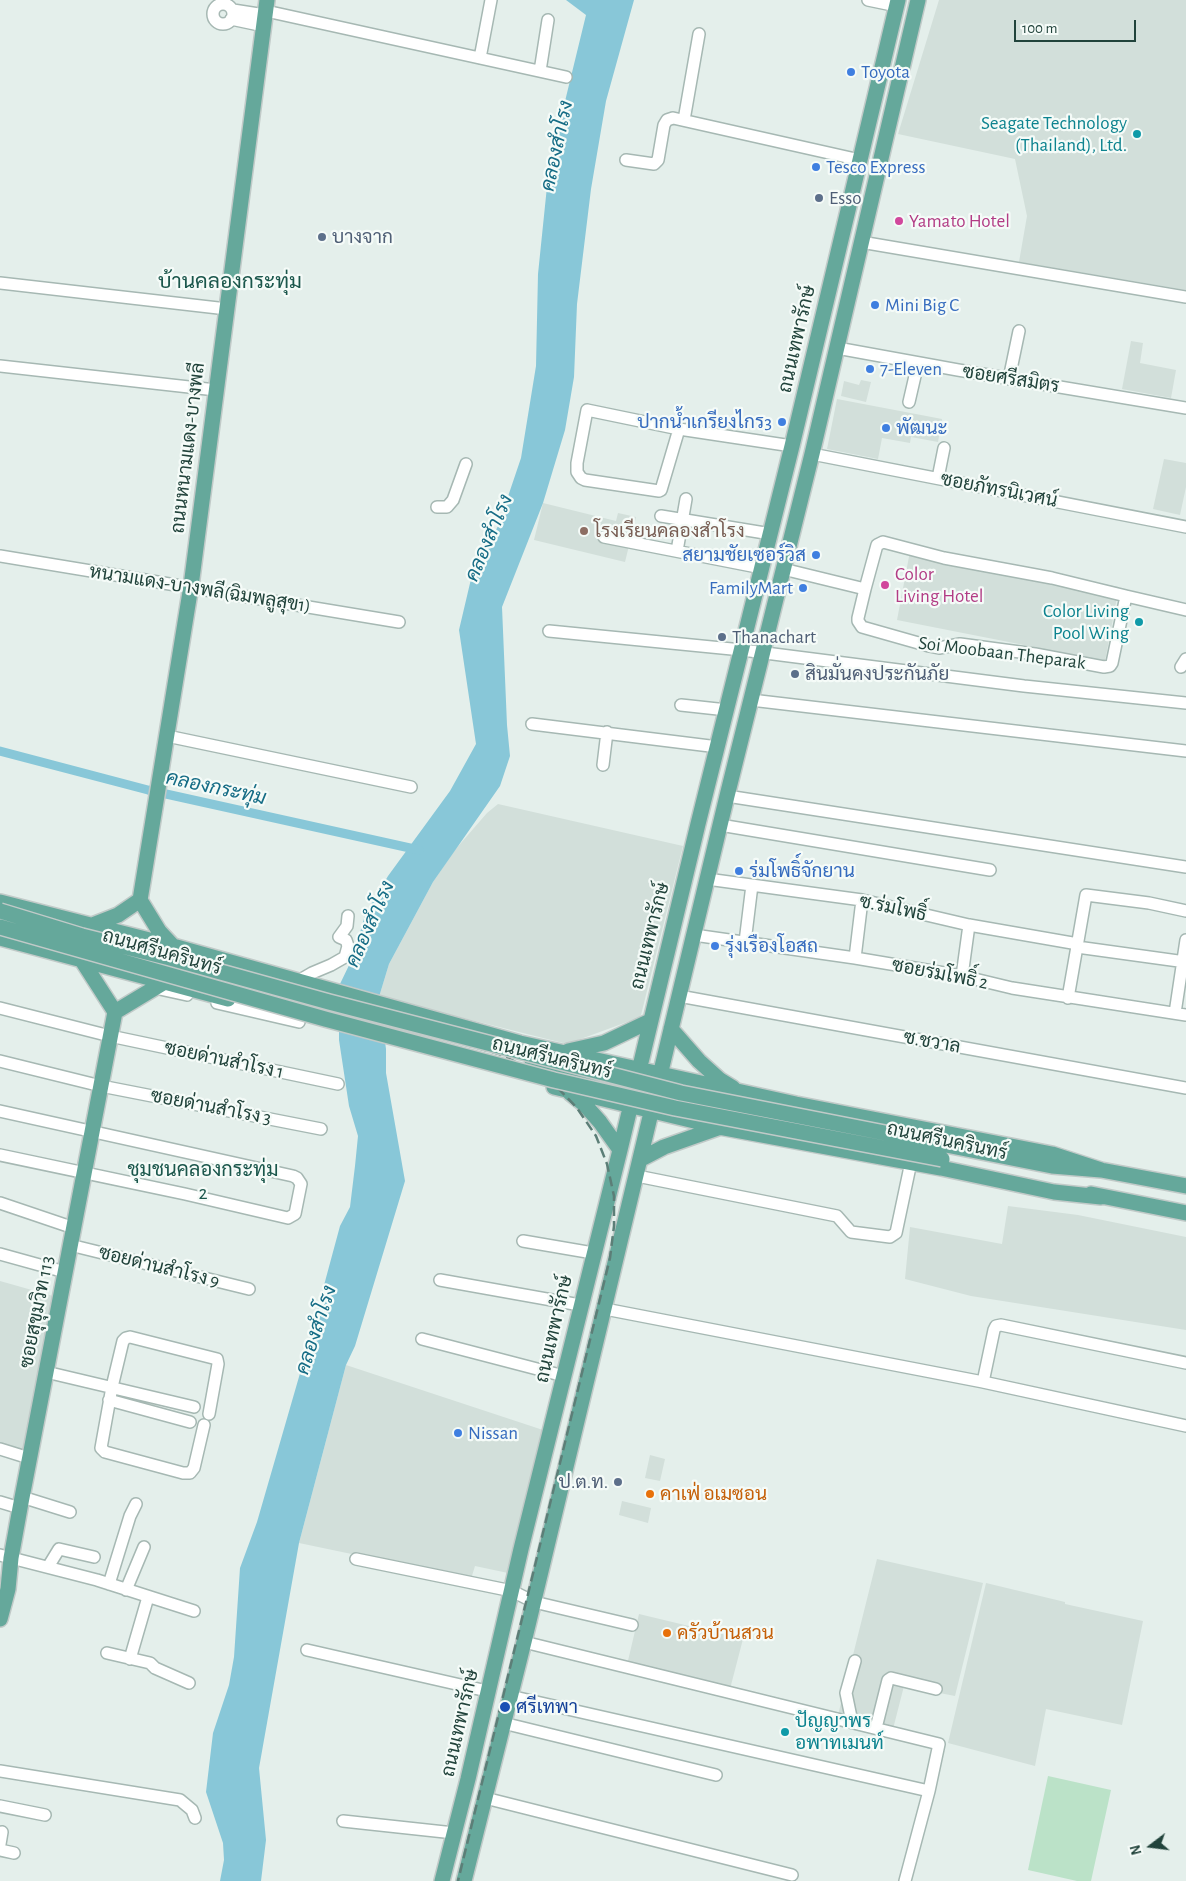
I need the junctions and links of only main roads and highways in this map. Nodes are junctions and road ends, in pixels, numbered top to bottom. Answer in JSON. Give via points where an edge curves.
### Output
{"nodes":[{"id":1,"x":918,"y":0,"type":"edge"},
{"id":2,"x":898,"y":3,"type":"edge"},
{"id":3,"x":266,"y":13,"type":"edge"},
{"id":4,"x":867,"y":134,"type":"junction"},
{"id":5,"x":886,"y":135,"type":"junction"},
{"id":6,"x":140,"y":900,"type":"junction"},
{"id":7,"x":0,"y":902,"type":"edge"},
{"id":8,"x":0,"y":911,"type":"edge"},
{"id":9,"x":90,"y":926,"type":"junction"},
{"id":10,"x":0,"y":927,"type":"edge"},
{"id":11,"x":0,"y":938,"type":"edge"},
{"id":12,"x":168,"y":942,"type":"junction"},
{"id":13,"x":81,"y":959,"type":"junction"},
{"id":14,"x":159,"y":985,"type":"junction"},
{"id":15,"x":115,"y":1012,"type":"junction"},
{"id":16,"x":650,"y":1021,"type":"junction"},
{"id":17,"x":671,"y":1029,"type":"junction"},
{"id":18,"x":520,"y":1043,"type":"junction"},
{"id":19,"x":559,"y":1052,"type":"junction"},
{"id":20,"x":532,"y":1065,"type":"junction"},
{"id":21,"x":638,"y":1070,"type":"junction"},
{"id":22,"x":511,"y":1075,"type":"junction"},
{"id":23,"x":660,"y":1075,"type":"junction"},
{"id":24,"x":633,"y":1089,"type":"junction"},
{"id":25,"x":566,"y":1090,"type":"junction"},
{"id":26,"x":739,"y":1092,"type":"junction"},
{"id":27,"x":656,"y":1095,"type":"junction"},
{"id":28,"x":796,"y":1104,"type":"junction"},
{"id":29,"x":629,"y":1106,"type":"junction"},
{"id":30,"x":652,"y":1112,"type":"junction"},
{"id":31,"x":778,"y":1120,"type":"junction"},
{"id":32,"x":719,"y":1128,"type":"junction"},
{"id":33,"x":790,"y":1140,"type":"junction"},
{"id":34,"x":620,"y":1150,"type":"junction"},
{"id":35,"x":944,"y":1152,"type":"junction"},
{"id":36,"x":641,"y":1159,"type":"junction"},
{"id":37,"x":1101,"y":1170,"type":"junction"},
{"id":38,"x":1186,"y":1186,"type":"edge"},
{"id":39,"x":1102,"y":1197,"type":"junction"},
{"id":40,"x":1186,"y":1213,"type":"edge"},
{"id":41,"x":5,"y":1556,"type":"edge"},
{"id":42,"x":4,"y":1588,"type":"edge"},
{"id":43,"x":0,"y":1618,"type":"edge"},
{"id":44,"x":468,"y":1880,"type":"edge"},
{"id":45,"x":442,"y":1881,"type":"edge"}],
"edges":[{"from":1,"to":5,"type":"main road"},
{"from":2,"to":4,"type":"main road","name":"ถนนเทพารักษ์"},
{"from":3,"to":6,"type":"main road","name":"ถนนหนามแดง-บางพลี","via":[[191,586]]},
{"from":4,"to":5,"type":"main road"},
{"from":4,"to":16,"type":"main road","name":"ถนนเทพารักษ์"},
{"from":5,"to":17,"type":"main road","via":[[812,454]]},
{"from":6,"to":9,"type":"main road","via":[[118,915]]},
{"from":6,"to":12,"type":"main road"},
{"from":7,"to":9,"type":"main road","name":"ถนนศรีนครินทร์"},
{"from":8,"to":35,"type":"main road","name":"ถนนศรีนครินทร์","bridge":true,"via":[[82,936],[681,1093]]},
{"from":9,"to":12,"type":"main road","name":"ถนนศรีนครินทร์"},
{"from":10,"to":35,"type":"main road","name":"ถนนศรีนครินทร์","bridge":true,"via":[[554,1080],[675,1108]]},
{"from":11,"to":13,"type":"main road","name":"ถนนศรีนครินทร์"},
{"from":12,"to":18,"type":"main road","name":"ถนนศรีนครินทร์","via":[[216,960]]},
{"from":13,"to":14,"type":"main road","name":"ถนนศรีนครินทร์"},
{"from":13,"to":15,"type":"main road"},
{"from":14,"to":15,"type":"main road"},
{"from":14,"to":22,"type":"main road","name":"ถนนศรีนครินทร์","via":[[212,995]]},
{"from":15,"to":41,"type":"main road","name":"ซอยสุขุมวิท 113","via":[[21,1503]]},
{"from":16,"to":19,"type":"main road","via":[[604,1043]]},
{"from":16,"to":21,"type":"main road","name":"ถนนเทพารักษ์"},
{"from":17,"to":23,"type":"main road"},
{"from":17,"to":26,"type":"main road","via":[[699,1061]]},
{"from":18,"to":19,"type":"main road","name":"ถนนศรีนครินทร์"},
{"from":18,"to":20,"type":"main road","via":[[531,1050]]},
{"from":19,"to":21,"type":"main road","name":"ถนนศรีนครินทร์"},
{"from":20,"to":22,"type":"main road","via":[[526,1074]]},
{"from":20,"to":24,"type":"main road"},
{"from":21,"to":23,"type":"main road","name":"ถนนศรีนครินทร์"},
{"from":21,"to":24,"type":"main road","name":"ถนนเทพารักษ์"},
{"from":22,"to":25,"type":"main road","name":"ถนนศรีนครินทร์"},
{"from":23,"to":26,"type":"main road","name":"ถนนศรีนครินทร์"},
{"from":23,"to":27,"type":"main road"},
{"from":24,"to":27,"type":"main road"},
{"from":24,"to":29,"type":"main road","name":"ถนนเทพารักษ์"},
{"from":25,"to":29,"type":"main road","name":"ถนนศรีนครินทร์"},
{"from":25,"to":34,"type":"main road","via":[[585,1105]]},
{"from":26,"to":28,"type":"main road","name":"ถนนศรีนครินทร์"},
{"from":27,"to":30,"type":"main road"},
{"from":27,"to":31,"type":"main road"},
{"from":28,"to":31,"type":"main road","via":[[786,1108]]},
{"from":28,"to":37,"type":"main road","name":"ถนนศรีนครินทร์","via":[[1052,1154]]},
{"from":29,"to":30,"type":"main road","name":"ถนนศรีนครินทร์"},
{"from":29,"to":34,"type":"main road","name":"ถนนเทพารักษ์"},
{"from":30,"to":32,"type":"main road","name":"ถนนศรีนครินทร์"},
{"from":30,"to":36,"type":"main road"},
{"from":31,"to":33,"type":"main road","via":[[781,1134]]},
{"from":32,"to":33,"type":"main road","name":"ถนนศรีนครินทร์"},
{"from":32,"to":36,"type":"main road","via":[[664,1147]]},
{"from":33,"to":39,"type":"main road","name":"ถนนศรีนครินทร์","via":[[1054,1192]]},
{"from":34,"to":45,"type":"main road","name":"ถนนเทพารักษ์"},
{"from":35,"to":37,"type":"main road","name":"ถนนศรีนครินทร์"},
{"from":35,"to":39,"type":"main road","name":"ถนนศรีนครินทร์"},
{"from":36,"to":44,"type":"main road","via":[[484,1798]]},
{"from":37,"to":38,"type":"main road","name":"ถนนศรีนครินทร์"},
{"from":39,"to":40,"type":"main road","name":"ถนนศรีนครินทร์"},
{"from":41,"to":42,"type":"main road","name":"ซอยสุขุมวิท 113"},
{"from":42,"to":43,"type":"main road","name":"ซอยสุขุมวิท 113"}]}
